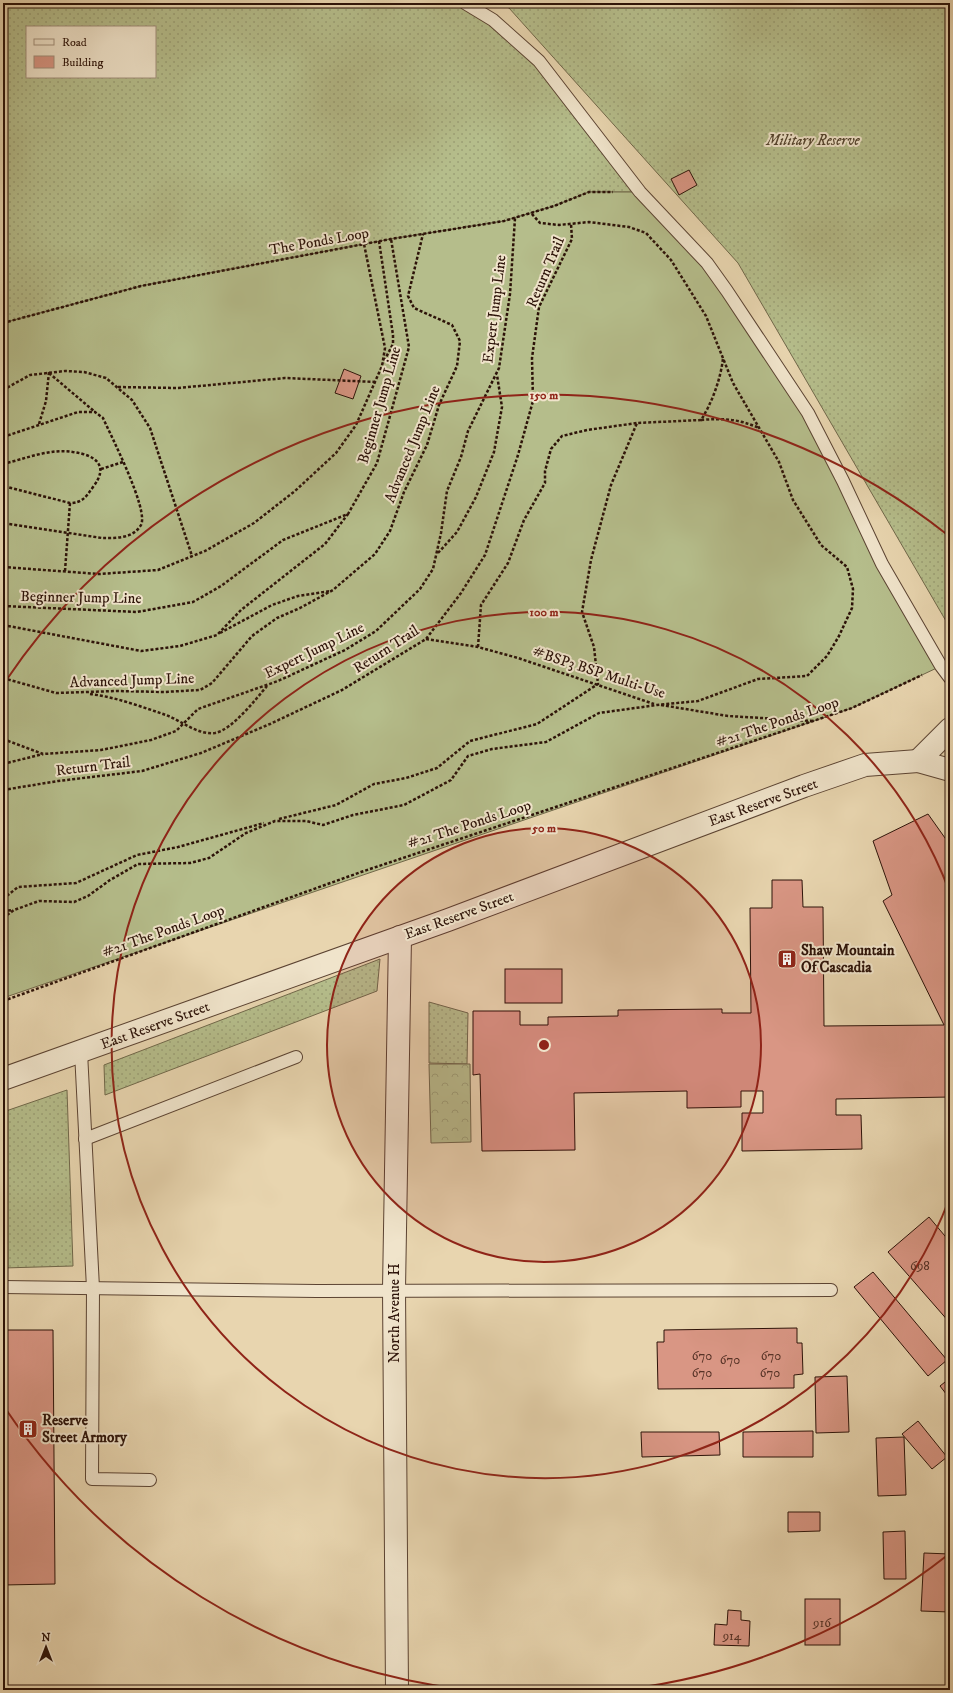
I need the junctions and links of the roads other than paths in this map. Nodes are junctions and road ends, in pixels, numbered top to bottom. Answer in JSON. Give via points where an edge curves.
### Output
{"nodes":[{"id":1,"x":465,"y":3,"type":"edge"},
{"id":2,"x":950,"y":678,"type":"edge"},
{"id":3,"x":950,"y":729,"type":"edge"},
{"id":4,"x":918,"y":761,"type":"junction"},
{"id":5,"x":950,"y":770,"type":"edge"},
{"id":6,"x":400,"y":937,"type":"junction"},
{"id":7,"x":81,"y":1052,"type":"junction"},
{"id":8,"x":296,"y":1057,"type":"dead end"},
{"id":9,"x":3,"y":1079,"type":"edge"},
{"id":10,"x":85,"y":1139,"type":"junction"},
{"id":11,"x":3,"y":1287,"type":"edge"},
{"id":12,"x":93,"y":1288,"type":"junction"},
{"id":13,"x":394,"y":1289,"type":"junction"},
{"id":14,"x":831,"y":1290,"type":"dead end"},
{"id":15,"x":150,"y":1480,"type":"dead end"},
{"id":16,"x":397,"y":1690,"type":"edge"}],
"edges":[{"from":1,"to":2,"type":"lane","via":[[493,20],[539,61],[640,192],[707,263],[808,413],[882,564]]},
{"from":3,"to":4,"type":"street"},
{"from":4,"to":5,"type":"street"},
{"from":4,"to":6,"type":"street","name":"East Reserve Street","via":[[865,765]]},
{"from":6,"to":7,"type":"street","name":"East Reserve Street"},
{"from":6,"to":13,"type":"street","name":"North Avenue H"},
{"from":7,"to":9,"type":"street","name":"East Reserve Street"},
{"from":7,"to":10,"type":"lane"},
{"from":8,"to":10,"type":"lane"},
{"from":10,"to":12,"type":"lane"},
{"from":11,"to":12,"type":"lane"},
{"from":12,"to":13,"type":"lane"},
{"from":12,"to":15,"type":"lane","via":[[92,1479]]},
{"from":13,"to":14,"type":"lane"},
{"from":13,"to":16,"type":"street","name":"North Avenue H"}]}
